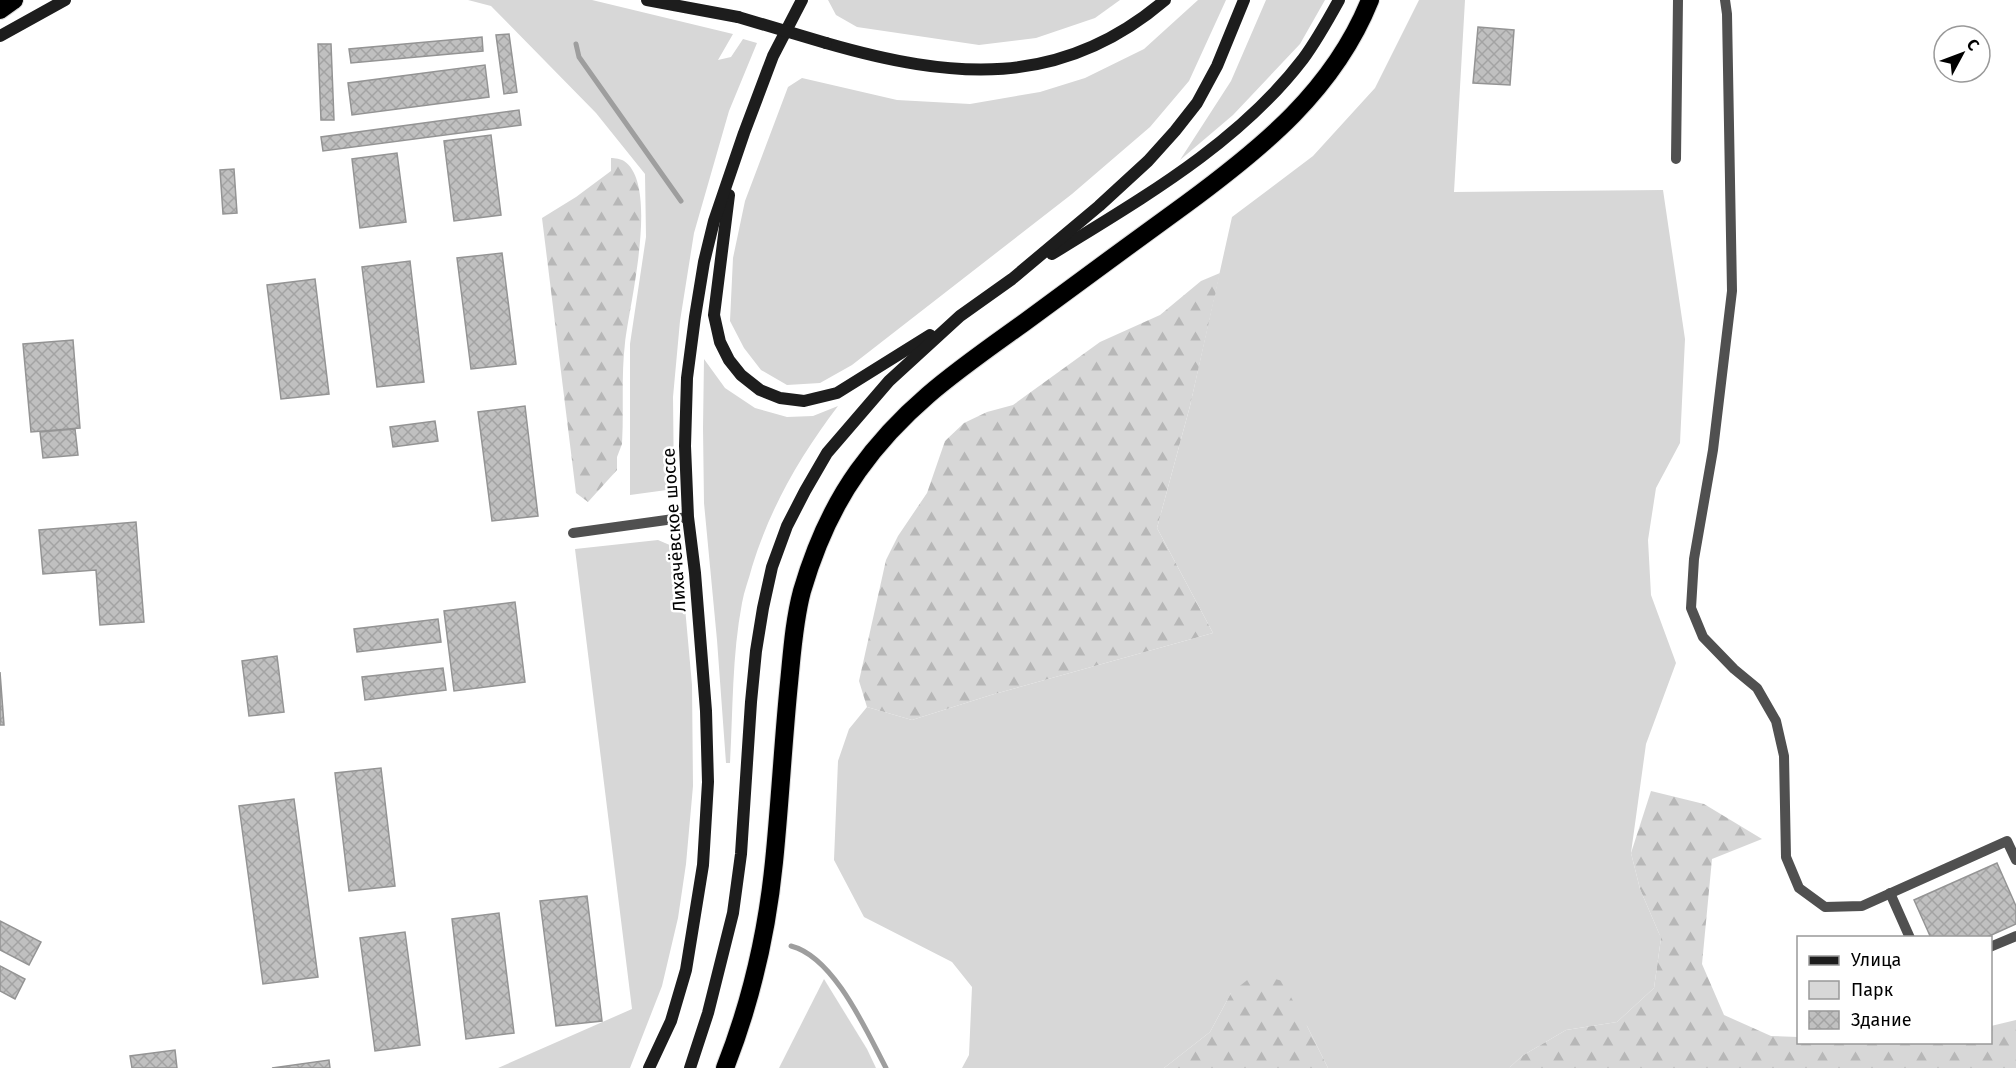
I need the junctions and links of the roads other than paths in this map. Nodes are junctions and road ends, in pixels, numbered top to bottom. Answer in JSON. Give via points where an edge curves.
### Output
{"nodes":[{"id":1,"x":14,"y":0,"type":"edge"},
{"id":2,"x":65,"y":0,"type":"edge"},
{"id":3,"x":647,"y":0,"type":"edge"},
{"id":4,"x":691,"y":0,"type":"edge"},
{"id":5,"x":801,"y":0,"type":"edge"},
{"id":6,"x":1165,"y":0,"type":"edge"},
{"id":7,"x":1244,"y":0,"type":"edge"},
{"id":8,"x":1339,"y":0,"type":"edge"},
{"id":9,"x":1370,"y":0,"type":"edge"},
{"id":10,"x":1678,"y":0,"type":"edge"},
{"id":11,"x":1725,"y":0,"type":"edge"},
{"id":12,"x":0,"y":10,"type":"edge"},
{"id":13,"x":736,"y":16,"type":"junction"},
{"id":14,"x":0,"y":36,"type":"edge"},
{"id":15,"x":1676,"y":159,"type":"dead end"},
{"id":16,"x":734,"y":164,"type":"junction"},
{"id":17,"x":1012,"y":279,"type":"junction"},
{"id":18,"x":960,"y":316,"type":"junction"},
{"id":19,"x":688,"y":517,"type":"junction"},
{"id":20,"x":573,"y":533,"type":"dead end"},
{"id":21,"x":2016,"y":860,"type":"edge"},
{"id":22,"x":1890,"y":893,"type":"junction"},
{"id":23,"x":1909,"y":936,"type":"edge"},
{"id":24,"x":2016,"y":936,"type":"edge"},
{"id":25,"x":1992,"y":946,"type":"edge"},
{"id":26,"x":649,"y":1068,"type":"edge"},
{"id":27,"x":688,"y":1068,"type":"edge"},
{"id":28,"x":725,"y":1068,"type":"edge"}],
"edges":[{"from":1,"to":12,"type":"highway"},
{"from":2,"to":14,"type":"main road"},
{"from":3,"to":13,"type":"main road"},
{"from":4,"to":13,"type":"main road"},
{"from":5,"to":16,"type":"main road","name":"Лихачёвское шоссе","via":[[773,56]]},
{"from":6,"to":13,"type":"main road","bridge":true,"via":[[1098,44],[1008,70],[920,66],[874,57]]},
{"from":7,"to":17,"type":"main road","via":[[1197,104],[1175,131],[1099,206]]},
{"from":8,"to":17,"type":"main road","via":[[1304,58],[1224,138],[1161,187]]},
{"from":9,"to":28,"type":"highway","via":[[1343,52],[1276,133],[1209,187],[938,385],[883,439],[833,512],[802,592],[790,669],[767,918],[753,980]]},
{"from":10,"to":15,"type":"lane"},
{"from":11,"to":22,"type":"lane","via":[[1732,291],[1713,450],[1694,559],[1691,608],[1703,637],[1757,688],[1776,722],[1784,756],[1786,857],[1799,888],[1825,907],[1862,906]]},
{"from":16,"to":18,"type":"main road","via":[[714,315],[729,360],[760,390],[804,401],[837,393]]},
{"from":16,"to":19,"type":"main road","name":"Лихачёвское шоссе","via":[[704,262],[687,378]]},
{"from":17,"to":18,"type":"main road"},
{"from":18,"to":27,"type":"main road","via":[[889,381],[827,453],[787,526],[772,567],[756,651],[733,913],[711,1003]]},
{"from":19,"to":20,"type":"lane"},
{"from":19,"to":26,"type":"main road","name":"Лихачёвское шоссе","via":[[706,711],[708,782],[703,865],[686,970],[671,1021]]},
{"from":21,"to":22,"type":"lane","via":[[2007,841]]},
{"from":22,"to":23,"type":"lane"},
{"from":24,"to":25,"type":"lane"}]}
